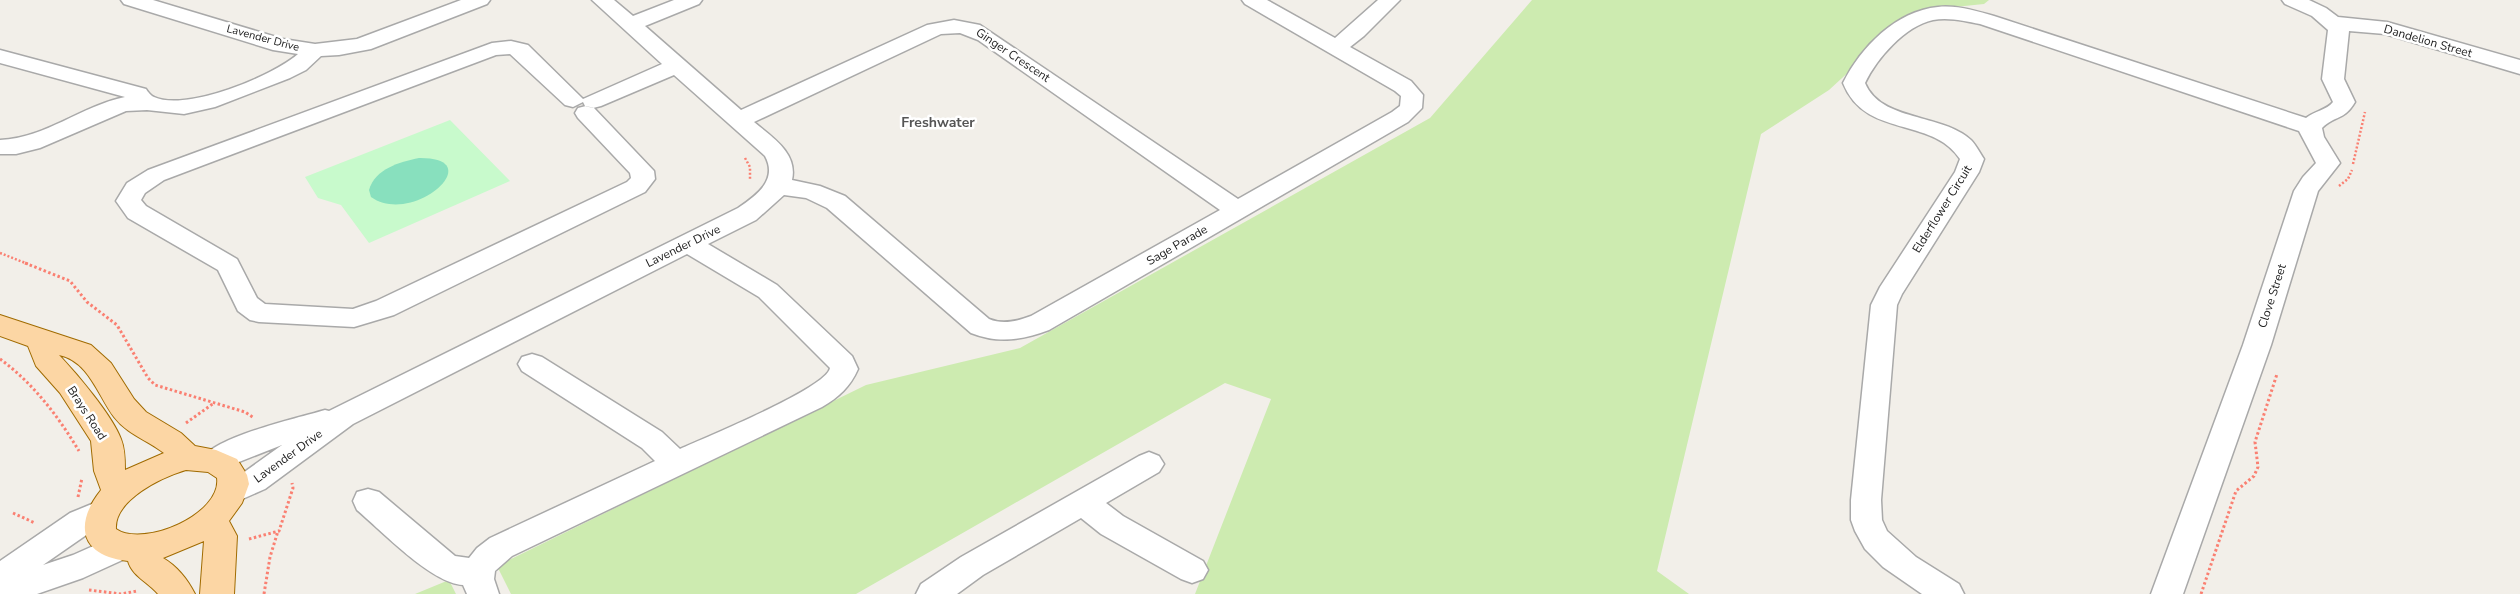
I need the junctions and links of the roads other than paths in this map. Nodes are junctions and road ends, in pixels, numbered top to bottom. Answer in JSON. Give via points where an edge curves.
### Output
{"nodes":[{"id":1,"x":131,"y":0,"type":"edge"},
{"id":2,"x":480,"y":0,"type":"edge"},
{"id":3,"x":602,"y":0,"type":"edge"},
{"id":4,"x":692,"y":0,"type":"edge"},
{"id":5,"x":1252,"y":0,"type":"edge"},
{"id":6,"x":1390,"y":0,"type":"edge"},
{"id":7,"x":2292,"y":0,"type":"edge"},
{"id":8,"x":2334,"y":23,"type":"junction"},
{"id":9,"x":630,"y":25,"type":"junction"},
{"id":10,"x":1336,"y":48,"type":"junction"},
{"id":11,"x":315,"y":50,"type":"junction"},
{"id":12,"x":0,"y":56,"type":"edge"},
{"id":13,"x":676,"y":66,"type":"junction"},
{"id":14,"x":2520,"y":67,"type":"edge"},
{"id":15,"x":112,"y":88,"type":"junction"},
{"id":16,"x":145,"y":101,"type":"junction"},
{"id":17,"x":584,"y":105,"type":"junction"},
{"id":18,"x":103,"y":111,"type":"junction"},
{"id":19,"x":739,"y":120,"type":"junction"},
{"id":20,"x":2310,"y":127,"type":"junction"},
{"id":21,"x":0,"y":148,"type":"edge"},
{"id":22,"x":778,"y":186,"type":"junction"},
{"id":23,"x":1237,"y":210,"type":"junction"},
{"id":24,"x":687,"y":243,"type":"junction"},
{"id":25,"x":0,"y":325,"type":"edge"},
{"id":26,"x":40,"y":340,"type":"junction"},
{"id":27,"x":532,"y":364,"type":"dead end"},
{"id":28,"x":343,"y":416,"type":"junction"},
{"id":29,"x":201,"y":459,"type":"junction"},
{"id":30,"x":676,"y":463,"type":"junction"},
{"id":31,"x":1149,"y":464,"type":"dead end"},
{"id":32,"x":231,"y":492,"type":"junction"},
{"id":33,"x":368,"y":501,"type":"dead end"},
{"id":34,"x":111,"y":502,"type":"junction"},
{"id":35,"x":1083,"y":503,"type":"junction"},
{"id":36,"x":212,"y":518,"type":"junction"},
{"id":37,"x":130,"y":548,"type":"junction"},
{"id":38,"x":1192,"y":570,"type":"dead end"},
{"id":39,"x":0,"y":578,"type":"edge"},
{"id":40,"x":480,"y":583,"type":"edge"},
{"id":41,"x":0,"y":593,"type":"edge"},
{"id":42,"x":178,"y":594,"type":"edge"},
{"id":43,"x":217,"y":594,"type":"edge"},
{"id":44,"x":932,"y":594,"type":"edge"},
{"id":45,"x":1948,"y":594,"type":"edge"},
{"id":46,"x":2167,"y":594,"type":"edge"}],
"edges":[{"from":1,"to":11,"type":"street","name":"Lavender Drive","via":[[281,45]]},
{"from":2,"to":11,"type":"street","name":"Lavender Drive","via":[[363,44]]},
{"from":3,"to":9,"type":"street"},
{"from":4,"to":9,"type":"street"},
{"from":5,"to":10,"type":"street","name":"Sage Parade"},
{"from":6,"to":10,"type":"street","via":[[1358,32]]},
{"from":7,"to":8,"type":"street","via":[[2313,8]]},
{"from":8,"to":14,"type":"street","name":"Dandelion Street","via":[[2387,28]]},
{"from":8,"to":20,"type":"street","via":[[2340,34],[2333,79],[2344,102],[2340,110],[2319,118]]},
{"from":9,"to":13,"type":"street"},
{"from":10,"to":23,"type":"street","name":"Sage Parade","via":[[1403,86],[1412,95],[1411,108]]},
{"from":11,"to":16,"type":"street","via":[[285,73],[201,104],[175,107]]},
{"from":12,"to":15,"type":"street"},
{"from":13,"to":17,"type":"street"},
{"from":13,"to":19,"type":"street"},
{"from":15,"to":16,"type":"street","via":[[138,94]]},
{"from":15,"to":18,"type":"street"},
{"from":16,"to":18,"type":"street"},
{"from":17,"to":17,"type":"street","via":[[523,52],[500,47],[156,175],[136,188],[128,201],[137,212],[228,265],[253,310],[272,315],[363,316],[636,188],[643,179],[642,170]]},
{"from":18,"to":21,"type":"street","via":[[34,142]]},
{"from":19,"to":22,"type":"street","via":[[780,159],[782,173]]},
{"from":19,"to":23,"type":"street","name":"Ginger Crescent","via":[[934,29],[969,27]]},
{"from":20,"to":45,"type":"street","name":"Elderflower Circuit","via":[[1952,11],[1928,13],[1908,22],[1889,36],[1862,70],[1854,83],[1861,99],[1877,109],[1955,139],[1966,148],[1972,159],[1884,305],[1866,500],[1867,524],[1874,539],[1904,565]]},
{"from":20,"to":46,"type":"street","name":"Clove Street","via":[[2328,164],[2311,180],[2306,191],[2257,345]]},
{"from":22,"to":23,"type":"street","name":"Sage Parade","via":[[812,191],[836,202],[974,321],[986,329],[1003,332],[1040,323]]},
{"from":22,"to":24,"type":"street","name":"Lavender Drive","via":[[747,214]]},
{"from":24,"to":28,"type":"street","name":"Lavender Drive"},
{"from":24,"to":30,"type":"street","via":[[768,291],[835,355],[844,369],[834,386],[812,400]]},
{"from":25,"to":26,"type":"main road"},
{"from":26,"to":29,"type":"main road","via":[[70,346],[84,354],[100,372],[122,407],[148,429]]},
{"from":26,"to":34,"type":"main road","name":"Brays Road","via":[[46,359],[70,385],[106,439]]},
{"from":27,"to":30,"type":"street","via":[[652,440]]},
{"from":28,"to":29,"type":"street","name":"Lavender Drive"},
{"from":28,"to":32,"type":"street","name":"Lavender Drive","via":[[254,481]]},
{"from":29,"to":32,"type":"main road","via":[[228,467],[233,478]]},
{"from":29,"to":34,"type":"main road","via":[[150,470]]},
{"from":30,"to":40,"type":"street","via":[[501,547],[486,558]]},
{"from":31,"to":35,"type":"street"},
{"from":32,"to":36,"type":"main road"},
{"from":33,"to":40,"type":"street","via":[[444,566]]},
{"from":34,"to":37,"type":"main road","via":[[100,523],[101,534],[108,542]]},
{"from":34,"to":39,"type":"street"},
{"from":35,"to":38,"type":"street","via":[[1112,525]]},
{"from":35,"to":44,"type":"street","via":[[972,566]]},
{"from":36,"to":37,"type":"main road","via":[[179,539]]},
{"from":36,"to":43,"type":"main road","via":[[221,536]]},
{"from":37,"to":41,"type":"street"},
{"from":37,"to":42,"type":"main road","via":[[145,564],[160,573]]}]}
